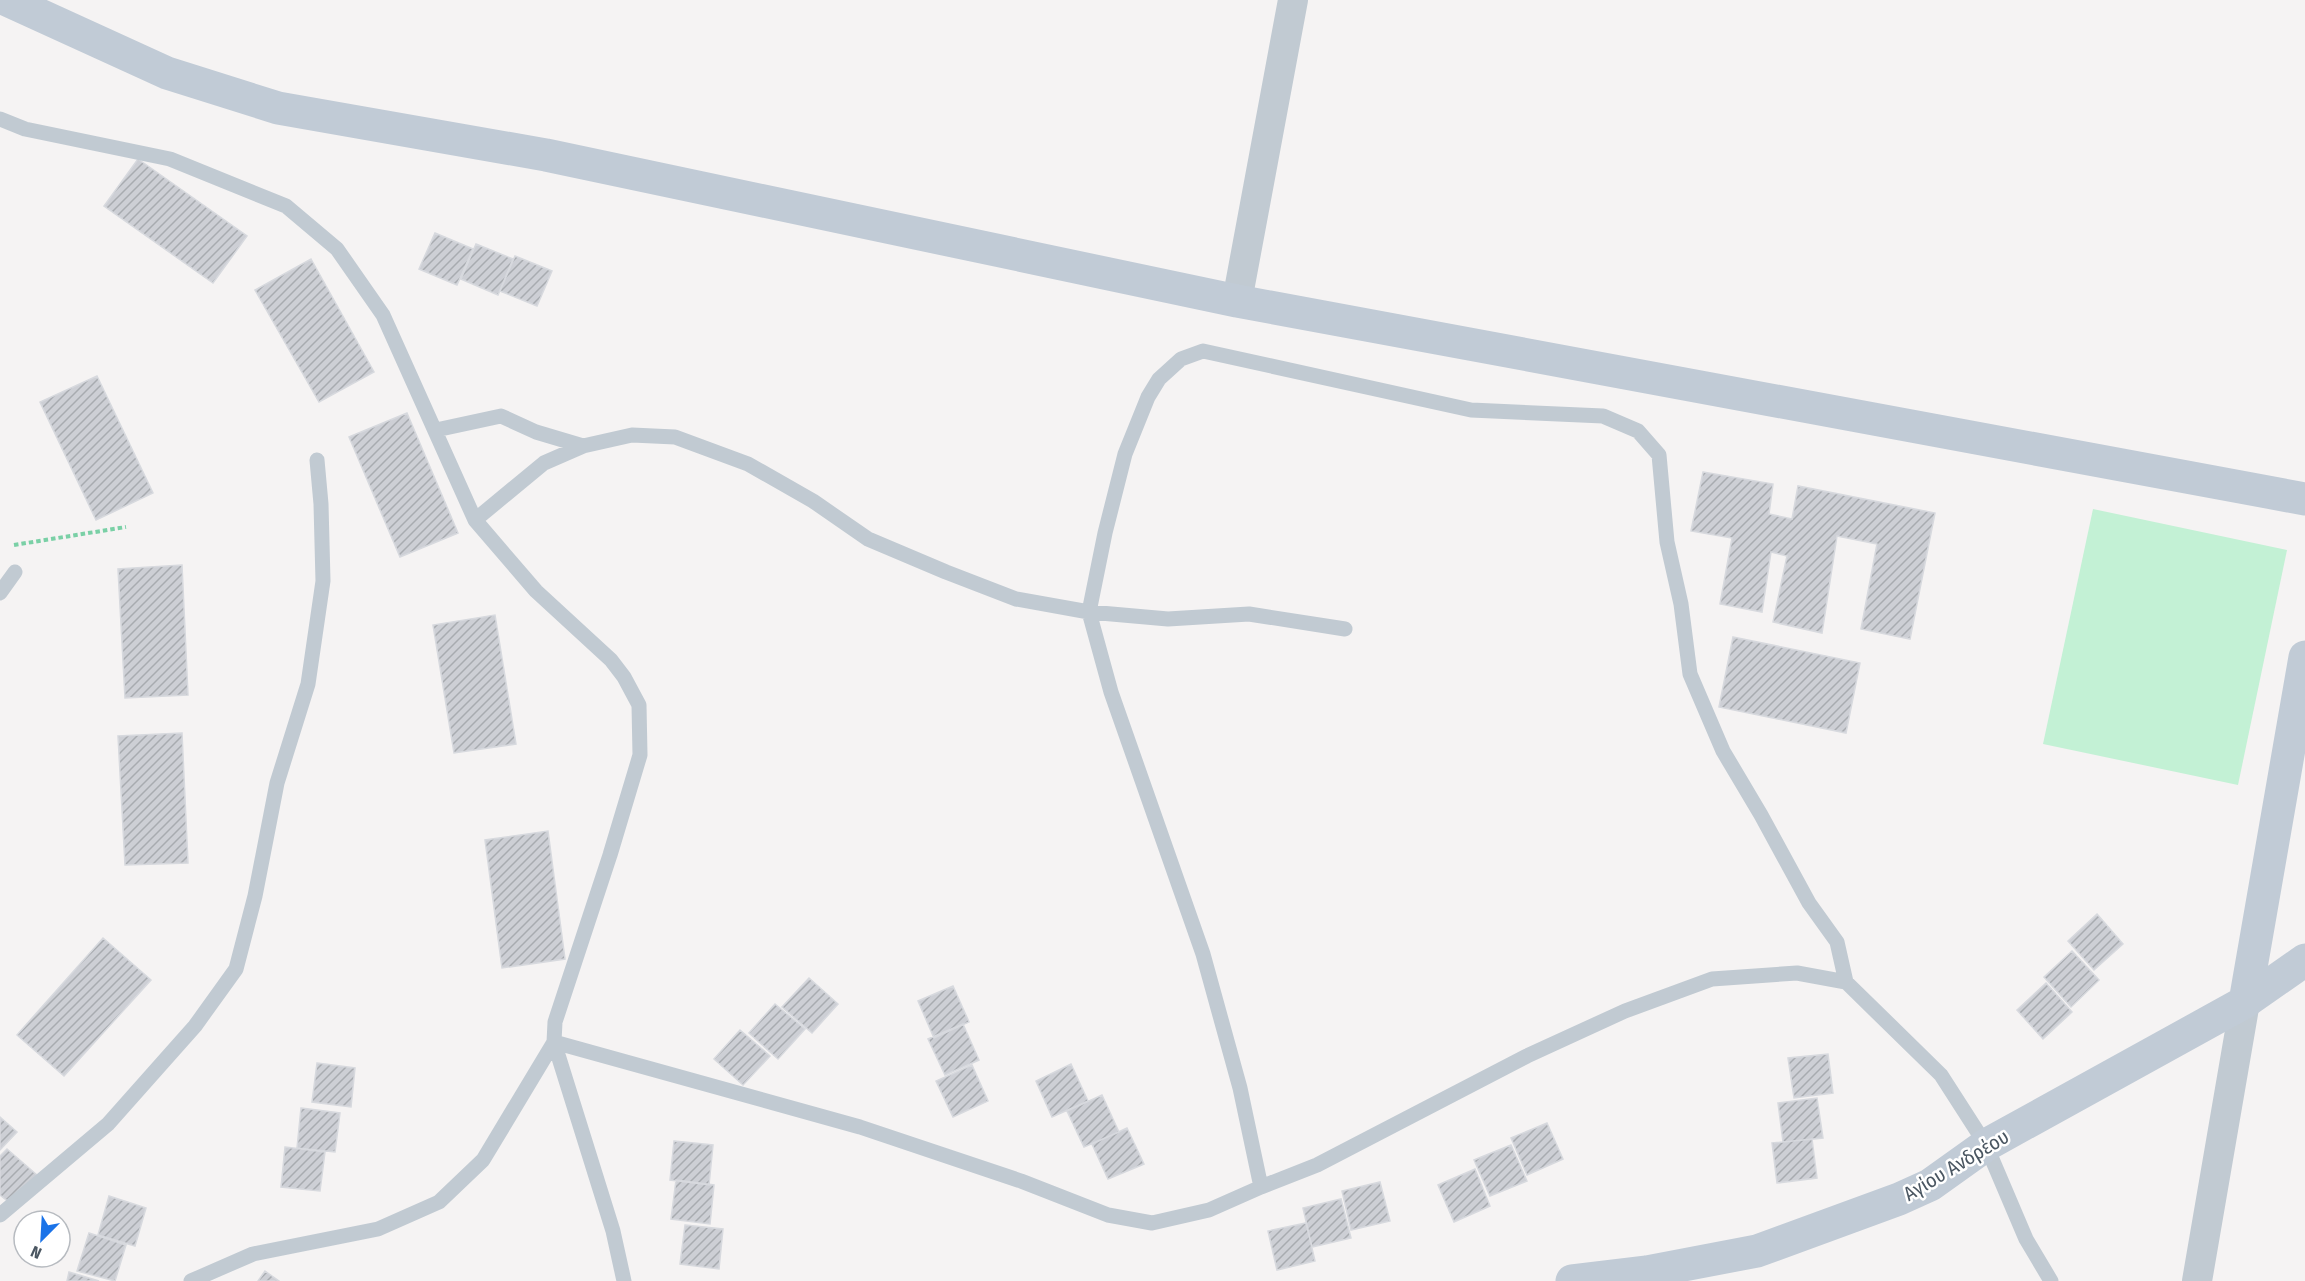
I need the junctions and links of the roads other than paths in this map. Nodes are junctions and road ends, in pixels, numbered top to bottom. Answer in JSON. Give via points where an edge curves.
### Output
{"nodes":[{"id":1,"x":7,"y":0,"type":"edge"},
{"id":2,"x":1293,"y":0,"type":"edge"},
{"id":3,"x":0,"y":119,"type":"edge"},
{"id":4,"x":1237,"y":301,"type":"junction"},
{"id":5,"x":436,"y":430,"type":"junction"},
{"id":6,"x":583,"y":446,"type":"junction"},
{"id":7,"x":316,"y":460,"type":"dead end"},
{"id":8,"x":2305,"y":500,"type":"edge"},
{"id":9,"x":475,"y":520,"type":"junction"},
{"id":10,"x":15,"y":572,"type":"dead end"},
{"id":11,"x":0,"y":592,"type":"edge"},
{"id":12,"x":1089,"y":612,"type":"junction"},
{"id":13,"x":1345,"y":629,"type":"dead end"},
{"id":14,"x":2305,"y":657,"type":"edge"},
{"id":15,"x":2305,"y":960,"type":"edge"},
{"id":16,"x":1846,"y":982,"type":"junction"},
{"id":17,"x":2245,"y":1002,"type":"junction"},
{"id":18,"x":554,"y":1042,"type":"junction"},
{"id":19,"x":1986,"y":1145,"type":"junction"},
{"id":20,"x":1261,"y":1187,"type":"junction"},
{"id":21,"x":0,"y":1215,"type":"edge"},
{"id":22,"x":191,"y":1281,"type":"edge"},
{"id":23,"x":624,"y":1281,"type":"edge"},
{"id":24,"x":1572,"y":1281,"type":"edge"},
{"id":25,"x":2051,"y":1281,"type":"edge"},
{"id":26,"x":2198,"y":1281,"type":"edge"}],
"edges":[{"from":1,"to":4,"type":"street","via":[[167,74],[278,108],[546,156]]},
{"from":2,"to":4,"type":"street"},
{"from":3,"to":5,"type":"lane","via":[[25,129],[170,159],[286,206],[337,249],[383,315]]},
{"from":4,"to":8,"type":"street"},
{"from":5,"to":6,"type":"lane","via":[[501,416],[536,432]]},
{"from":5,"to":9,"type":"lane"},
{"from":6,"to":9,"type":"lane","via":[[544,463]]},
{"from":6,"to":12,"type":"lane","via":[[632,435],[675,437],[748,464],[813,501],[868,539],[934,568],[1016,599]]},
{"from":7,"to":21,"type":"lane","via":[[323,581],[308,684],[278,783],[236,969],[195,1026],[108,1124]]},
{"from":9,"to":18,"type":"lane","via":[[536,591],[611,660],[639,705],[640,755],[555,1022]]},
{"from":10,"to":11,"type":"lane"},
{"from":12,"to":13,"type":"lane","via":[[1167,619],[1249,614]]},
{"from":12,"to":16,"type":"lane","via":[[1125,454],[1148,397],[1159,379],[1181,359],[1203,351],[1471,410],[1603,416],[1638,431],[1659,454],[1667,542],[1681,604],[1690,674],[1723,751],[1809,903],[1837,942]]},
{"from":12,"to":20,"type":"lane","via":[[1111,692],[1203,954],[1240,1088]]},
{"from":14,"to":17,"type":"street"},
{"from":15,"to":17,"type":"street","name":"Αγίου Ανδρέου"},
{"from":16,"to":19,"type":"lane","via":[[1941,1075]]},
{"from":16,"to":20,"type":"lane","via":[[1797,973],[1712,979],[1614,1016],[1527,1056],[1317,1165]]},
{"from":17,"to":19,"type":"street","name":"Αγίου Ανδρέου"},
{"from":17,"to":26,"type":"street"},
{"from":18,"to":20,"type":"lane","via":[[860,1127],[1021,1180],[1108,1215],[1152,1222],[1209,1210]]},
{"from":18,"to":22,"type":"lane","via":[[483,1160],[439,1202],[378,1229],[253,1254]]},
{"from":18,"to":23,"type":"lane","via":[[613,1231]]},
{"from":19,"to":24,"type":"street","name":"Αγίου Ανδρέου","via":[[1930,1185],[1757,1251],[1647,1272]]},
{"from":19,"to":25,"type":"lane","via":[[2026,1239]]}]}
